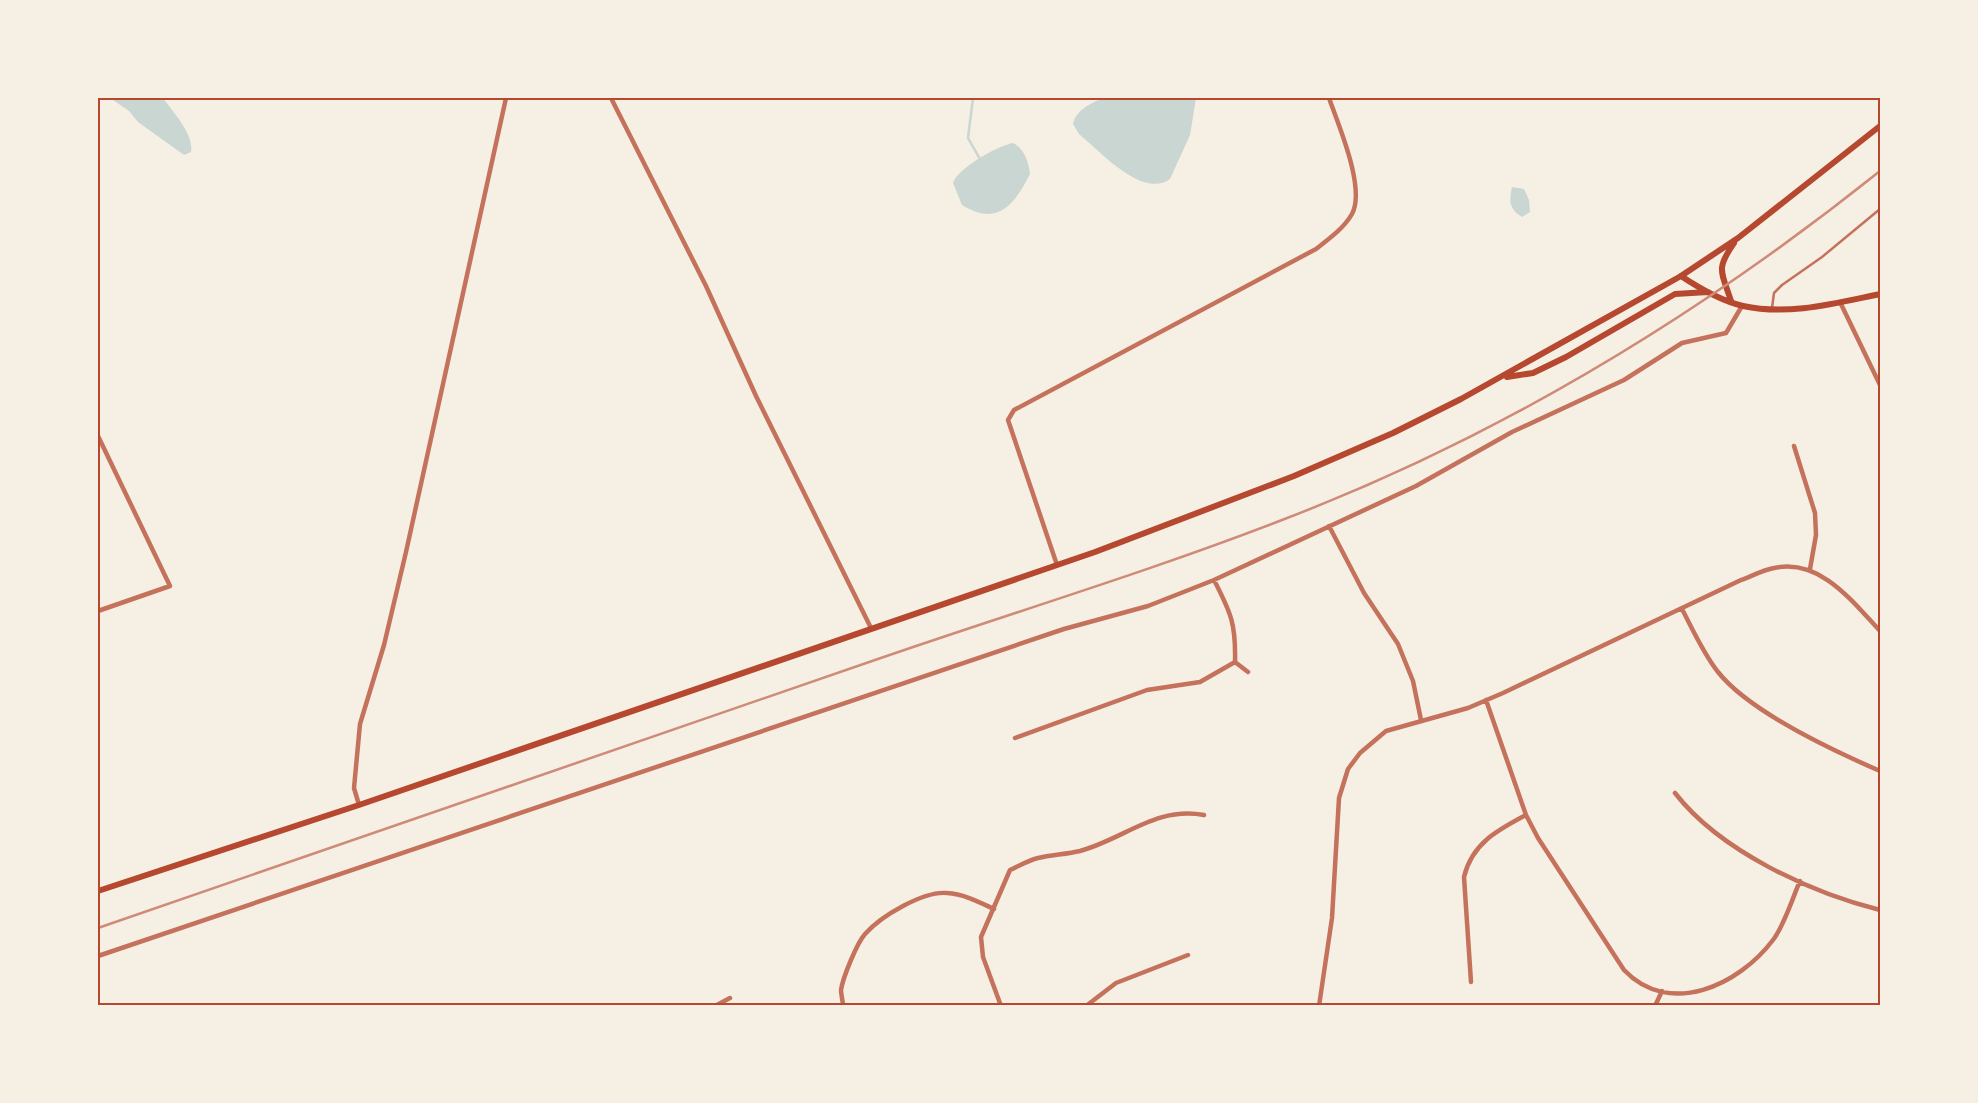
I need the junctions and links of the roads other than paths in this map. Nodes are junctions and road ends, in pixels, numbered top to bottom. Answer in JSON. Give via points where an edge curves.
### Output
{"nodes":[{"id":1,"x":506,"y":98,"type":"edge"},
{"id":2,"x":611,"y":98,"type":"edge"},
{"id":3,"x":1329,"y":98,"type":"edge"},
{"id":4,"x":1880,"y":126,"type":"edge"},
{"id":5,"x":1880,"y":209,"type":"edge"},
{"id":6,"x":1738,"y":238,"type":"junction"},
{"id":7,"x":1681,"y":276,"type":"junction"},
{"id":8,"x":1708,"y":292,"type":"junction"},
{"id":9,"x":1880,"y":294,"type":"edge"},
{"id":10,"x":1731,"y":301,"type":"junction"},
{"id":11,"x":1840,"y":302,"type":"junction"},
{"id":12,"x":1742,"y":306,"type":"junction"},
{"id":13,"x":1772,"y":309,"type":"junction"},
{"id":14,"x":1500,"y":378,"type":"junction"},
{"id":15,"x":1880,"y":384,"type":"edge"},
{"id":16,"x":98,"y":436,"type":"edge"},
{"id":17,"x":1794,"y":446,"type":"dead end"},
{"id":18,"x":1329,"y":526,"type":"junction"},
{"id":19,"x":1057,"y":564,"type":"junction"},
{"id":20,"x":1810,"y":569,"type":"junction"},
{"id":21,"x":1214,"y":580,"type":"junction"},
{"id":22,"x":1682,"y":609,"type":"junction"},
{"id":23,"x":98,"y":611,"type":"edge"},
{"id":24,"x":871,"y":628,"type":"junction"},
{"id":25,"x":1880,"y":631,"type":"edge"},
{"id":26,"x":1235,"y":662,"type":"junction"},
{"id":27,"x":1248,"y":672,"type":"dead end"},
{"id":28,"x":1486,"y":700,"type":"junction"},
{"id":29,"x":1421,"y":720,"type":"junction"},
{"id":30,"x":1015,"y":738,"type":"dead end"},
{"id":31,"x":1880,"y":771,"type":"edge"},
{"id":32,"x":1675,"y":793,"type":"dead end"},
{"id":33,"x":358,"y":805,"type":"junction"},
{"id":34,"x":1204,"y":815,"type":"dead end"},
{"id":35,"x":1526,"y":815,"type":"junction"},
{"id":36,"x":1800,"y":881,"type":"junction"},
{"id":37,"x":98,"y":891,"type":"edge"},
{"id":38,"x":994,"y":909,"type":"junction"},
{"id":39,"x":1880,"y":910,"type":"edge"},
{"id":40,"x":1188,"y":955,"type":"dead end"},
{"id":41,"x":98,"y":956,"type":"edge"},
{"id":42,"x":1471,"y":982,"type":"dead end"},
{"id":43,"x":1662,"y":991,"type":"junction"},
{"id":44,"x":730,"y":998,"type":"dead end"},
{"id":45,"x":715,"y":1006,"type":"edge"},
{"id":46,"x":844,"y":1006,"type":"edge"},
{"id":47,"x":1001,"y":1006,"type":"edge"},
{"id":48,"x":1086,"y":1006,"type":"edge"},
{"id":49,"x":1319,"y":1006,"type":"edge"},
{"id":50,"x":1655,"y":1006,"type":"edge"}],
"edges":[{"from":1,"to":33,"type":"street","via":[[406,552],[384,645],[360,724],[354,788]]},
{"from":2,"to":24,"type":"street"},
{"from":3,"to":19,"type":"street","via":[[1346,144],[1356,192],[1353,213],[1334,236],[1316,249],[1014,410],[1008,420]]},
{"from":4,"to":6,"type":"main road"},
{"from":5,"to":13,"type":"lane","via":[[1782,285],[1774,294]]},
{"from":6,"to":7,"type":"main road"},
{"from":6,"to":10,"type":"main road","via":[[1722,265]]},
{"from":7,"to":8,"type":"main road"},
{"from":7,"to":14,"type":"main road"},
{"from":8,"to":10,"type":"main road"},
{"from":8,"to":14,"type":"main road","via":[[1675,294],[1550,365],[1533,373]]},
{"from":9,"to":11,"type":"main road"},
{"from":10,"to":12,"type":"main road"},
{"from":11,"to":13,"type":"main road"},
{"from":11,"to":15,"type":"street"},
{"from":12,"to":13,"type":"main road"},
{"from":12,"to":18,"type":"street","via":[[1726,333],[1682,343],[1624,380],[1512,432],[1416,486]]},
{"from":14,"to":19,"type":"main road","via":[[1392,433],[1278,483]]},
{"from":16,"to":23,"type":"street","via":[[170,586]]},
{"from":17,"to":20,"type":"street","via":[[1815,513],[1816,535]]},
{"from":18,"to":21,"type":"street"},
{"from":18,"to":29,"type":"street","via":[[1364,593],[1398,644],[1413,681]]},
{"from":19,"to":24,"type":"main road"},
{"from":20,"to":22,"type":"street","via":[[1793,566],[1773,568]]},
{"from":20,"to":25,"type":"street","via":[[1845,592]]},
{"from":21,"to":26,"type":"street","via":[[1236,633]]},
{"from":21,"to":41,"type":"street","via":[[1148,606],[1064,629]]},
{"from":22,"to":28,"type":"street","via":[[1559,669]]},
{"from":22,"to":31,"type":"street","via":[[1707,657],[1740,695],[1814,739]]},
{"from":24,"to":33,"type":"main road"},
{"from":26,"to":27,"type":"street"},
{"from":26,"to":30,"type":"street","via":[[1200,682],[1147,690]]},
{"from":28,"to":29,"type":"street"},
{"from":28,"to":35,"type":"street"},
{"from":29,"to":49,"type":"street","via":[[1386,731],[1360,753],[1348,769],[1339,798],[1332,918]]},
{"from":32,"to":36,"type":"street","via":[[1697,818],[1726,841]]},
{"from":33,"to":37,"type":"main road"},
{"from":34,"to":38,"type":"street","via":[[1175,813],[1081,850],[1036,859],[1010,870]]},
{"from":35,"to":42,"type":"street","via":[[1481,842],[1467,864],[1464,877]]},
{"from":35,"to":43,"type":"street","via":[[1624,970],[1633,979]]},
{"from":36,"to":39,"type":"street","via":[[1834,896]]},
{"from":36,"to":43,"type":"street","via":[[1774,939],[1750,965],[1729,980],[1705,989],[1680,994]]},
{"from":38,"to":46,"type":"street","via":[[964,895],[945,892],[915,900],[882,919],[864,935],[846,973],[841,992]]},
{"from":38,"to":47,"type":"street","via":[[981,937],[983,958]]},
{"from":40,"to":48,"type":"street","via":[[1116,983]]},
{"from":43,"to":50,"type":"street"},
{"from":44,"to":45,"type":"street"}]}
